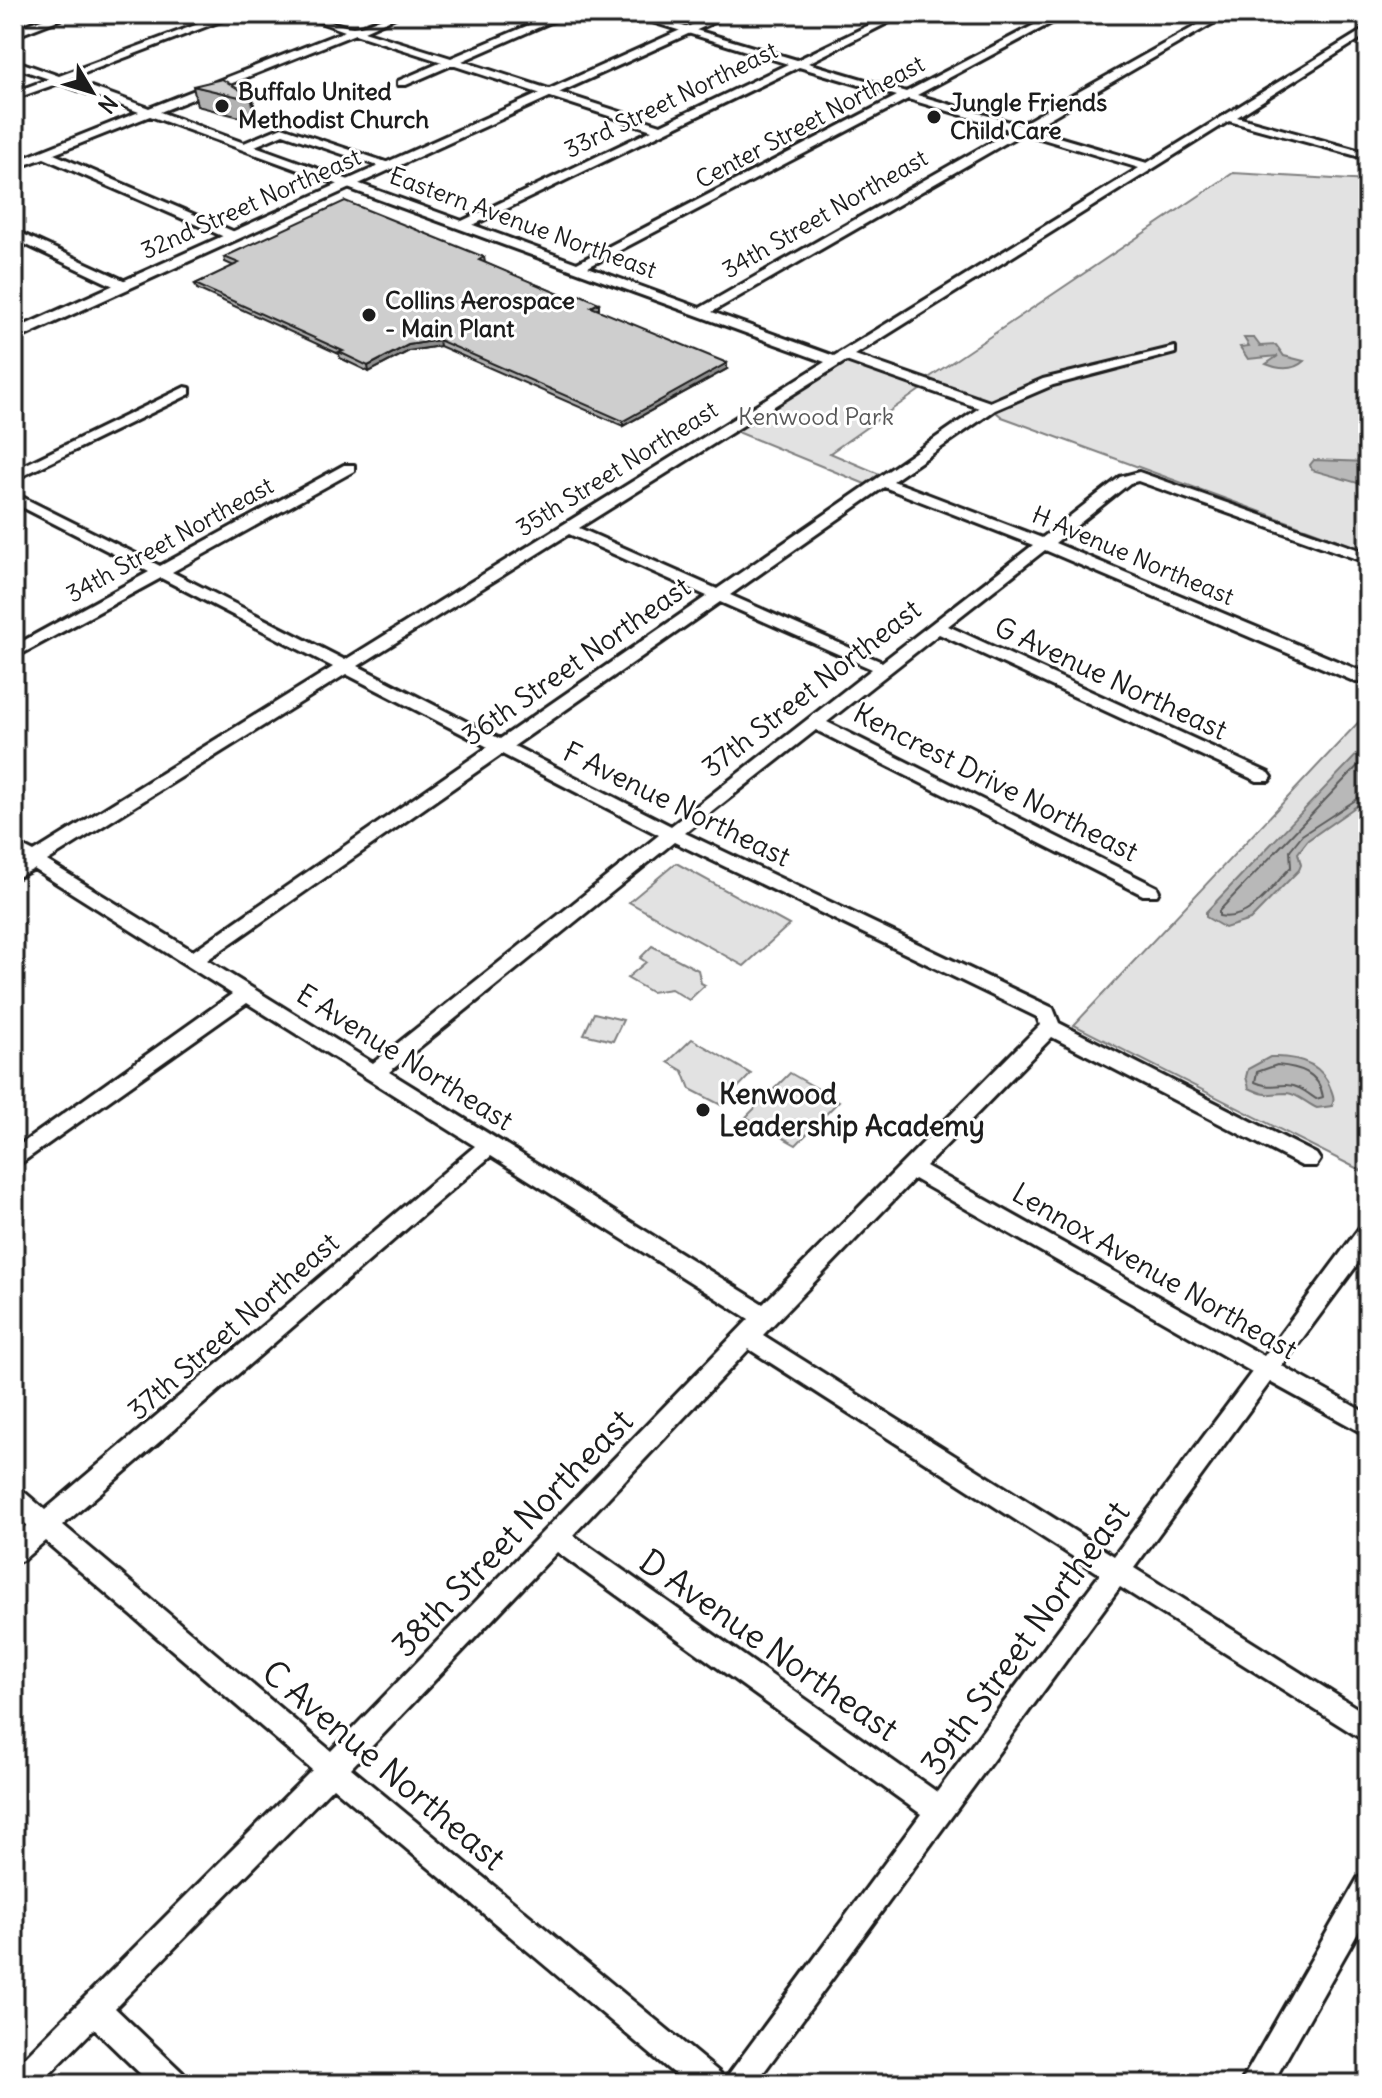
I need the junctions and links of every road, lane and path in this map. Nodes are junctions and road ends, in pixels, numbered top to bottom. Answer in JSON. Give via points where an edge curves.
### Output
{"nodes":[{"id":1,"x":67,"y":14,"type":"edge"},
{"id":2,"x":234,"y":14,"type":"edge"},
{"id":3,"x":302,"y":14,"type":"edge"},
{"id":4,"x":397,"y":14,"type":"edge"},
{"id":5,"x":564,"y":14,"type":"edge"},
{"id":6,"x":631,"y":14,"type":"edge"},
{"id":7,"x":726,"y":14,"type":"edge"},
{"id":8,"x":900,"y":14,"type":"edge"},
{"id":9,"x":1063,"y":14,"type":"edge"},
{"id":10,"x":1224,"y":14,"type":"edge"},
{"id":11,"x":1349,"y":14,"type":"edge"},
{"id":12,"x":1368,"y":24,"type":"edge"},
{"id":13,"x":1368,"y":30,"type":"edge"},
{"id":14,"x":355,"y":31,"type":"junction"},
{"id":15,"x":686,"y":32,"type":"junction"},
{"id":16,"x":14,"y":33,"type":"edge"},
{"id":17,"x":452,"y":61,"type":"junction"},
{"id":18,"x":14,"y":63,"type":"edge"},
{"id":19,"x":797,"y":64,"type":"junction"},
{"id":20,"x":59,"y":79,"type":"junction"},
{"id":21,"x":402,"y":83,"type":"dead end"},
{"id":22,"x":550,"y":93,"type":"junction"},
{"id":23,"x":14,"y":96,"type":"edge"},
{"id":24,"x":907,"y":96,"type":"junction"},
{"id":25,"x":150,"y":112,"type":"junction"},
{"id":26,"x":1229,"y":118,"type":"junction"},
{"id":27,"x":662,"y":129,"type":"junction"},
{"id":28,"x":1020,"y":130,"type":"junction"},
{"id":29,"x":244,"y":147,"type":"junction"},
{"id":30,"x":44,"y":154,"type":"junction"},
{"id":31,"x":1368,"y":156,"type":"edge"},
{"id":32,"x":14,"y":166,"type":"edge"},
{"id":33,"x":388,"y":166,"type":"junction"},
{"id":34,"x":1149,"y":167,"type":"junction"},
{"id":35,"x":348,"y":184,"type":"junction"},
{"id":36,"x":462,"y":226,"type":"junction"},
{"id":37,"x":14,"y":234,"type":"edge"},
{"id":38,"x":233,"y":236,"type":"junction"},
{"id":39,"x":577,"y":268,"type":"junction"},
{"id":40,"x":125,"y":286,"type":"junction"},
{"id":41,"x":700,"y":313,"type":"junction"},
{"id":42,"x":14,"y":336,"type":"edge"},
{"id":43,"x":1170,"y":350,"type":"dead end"},
{"id":44,"x":840,"y":358,"type":"junction"},
{"id":45,"x":185,"y":391,"type":"dead end"},
{"id":46,"x":990,"y":407,"type":"junction"},
{"id":47,"x":349,"y":468,"type":"dead end"},
{"id":48,"x":14,"y":476,"type":"edge"},
{"id":49,"x":883,"y":482,"type":"junction"},
{"id":50,"x":14,"y":497,"type":"edge"},
{"id":51,"x":567,"y":528,"type":"junction"},
{"id":52,"x":1045,"y":544,"type":"junction"},
{"id":53,"x":1368,"y":558,"type":"edge"},
{"id":54,"x":160,"y":573,"type":"junction"},
{"id":55,"x":719,"y":595,"type":"junction"},
{"id":56,"x":937,"y":627,"type":"junction"},
{"id":57,"x":14,"y":653,"type":"edge"},
{"id":58,"x":343,"y":666,"type":"junction"},
{"id":59,"x":885,"y":669,"type":"junction"},
{"id":60,"x":1362,"y":678,"type":"dead end"},
{"id":61,"x":816,"y":723,"type":"junction"},
{"id":62,"x":500,"y":747,"type":"junction"},
{"id":63,"x":1263,"y":777,"type":"dead end"},
{"id":64,"x":672,"y":834,"type":"junction"},
{"id":65,"x":14,"y":848,"type":"edge"},
{"id":66,"x":34,"y":860,"type":"junction"},
{"id":67,"x":14,"y":873,"type":"edge"},
{"id":68,"x":1150,"y":891,"type":"dead end"},
{"id":69,"x":193,"y":960,"type":"junction"},
{"id":70,"x":247,"y":993,"type":"junction"},
{"id":71,"x":1050,"y":1027,"type":"junction"},
{"id":72,"x":373,"y":1074,"type":"junction"},
{"id":73,"x":490,"y":1145,"type":"junction"},
{"id":74,"x":14,"y":1160,"type":"edge"},
{"id":75,"x":1309,"y":1160,"type":"dead end"},
{"id":76,"x":912,"y":1168,"type":"junction"},
{"id":77,"x":1368,"y":1233,"type":"edge"},
{"id":78,"x":765,"y":1317,"type":"junction"},
{"id":79,"x":748,"y":1337,"type":"junction"},
{"id":80,"x":1267,"y":1370,"type":"junction"},
{"id":81,"x":1368,"y":1426,"type":"edge"},
{"id":82,"x":14,"y":1499,"type":"edge"},
{"id":83,"x":46,"y":1525,"type":"junction"},
{"id":84,"x":556,"y":1537,"type":"junction"},
{"id":85,"x":14,"y":1552,"type":"edge"},
{"id":86,"x":1117,"y":1571,"type":"junction"},
{"id":87,"x":1368,"y":1730,"type":"edge"},
{"id":88,"x":332,"y":1769,"type":"junction"},
{"id":89,"x":940,"y":1811,"type":"junction"},
{"id":90,"x":1368,"y":1888,"type":"edge"},
{"id":91,"x":94,"y":2008,"type":"junction"},
{"id":92,"x":19,"y":2084,"type":"edge"},
{"id":93,"x":172,"y":2084,"type":"edge"},
{"id":94,"x":709,"y":2084,"type":"edge"},
{"id":95,"x":737,"y":2084,"type":"edge"},
{"id":96,"x":1255,"y":2084,"type":"edge"}],
"edges":[{"from":1,"to":16,"type":"main road"},
{"from":2,"to":20,"type":"street"},
{"from":3,"to":14,"type":"street"},
{"from":4,"to":14,"type":"street"},
{"from":5,"to":17,"type":"street"},
{"from":6,"to":15,"type":"street"},
{"from":7,"to":15,"type":"main road","name":"32nd Street Northeast"},
{"from":8,"to":19,"type":"street","name":"33rd Street Northeast"},
{"from":9,"to":24,"type":"street","name":"Center Street Northeast"},
{"from":10,"to":28,"type":"street","name":"34th Street Northeast"},
{"from":11,"to":12,"type":"main road"},
{"from":13,"to":26,"type":"street","name":"35th Street Northeast"},
{"from":14,"to":17,"type":"street"},
{"from":14,"to":25,"type":"street"},
{"from":15,"to":19,"type":"street"},
{"from":15,"to":22,"type":"main road","name":"32nd Street Northeast"},
{"from":17,"to":21,"type":"street"},
{"from":17,"to":22,"type":"street"},
{"from":18,"to":20,"type":"street","name":"Eastern Avenue Northeast"},
{"from":19,"to":24,"type":"street"},
{"from":19,"to":27,"type":"street","name":"33rd Street Northeast"},
{"from":20,"to":23,"type":"street"},
{"from":20,"to":25,"type":"street","name":"Eastern Avenue Northeast"},
{"from":22,"to":27,"type":"street"},
{"from":22,"to":33,"type":"main road","name":"32nd Street Northeast"},
{"from":24,"to":28,"type":"street"},
{"from":24,"to":39,"type":"street","name":"Center Street Northeast"},
{"from":25,"to":29,"type":"street","name":"Eastern Avenue Northeast"},
{"from":25,"to":30,"type":"street"},
{"from":26,"to":31,"type":"street"},
{"from":26,"to":34,"type":"street","name":"35th Street Northeast"},
{"from":27,"to":36,"type":"street","name":"33rd Street Northeast"},
{"from":28,"to":34,"type":"street"},
{"from":28,"to":41,"type":"street","name":"34th Street Northeast"},
{"from":29,"to":33,"type":"street","via":[[282,130]]},
{"from":29,"to":35,"type":"street","name":"Eastern Avenue Northeast"},
{"from":30,"to":32,"type":"street"},
{"from":30,"to":38,"type":"street"},
{"from":33,"to":35,"type":"main road","name":"32nd Street Northeast"},
{"from":34,"to":44,"type":"street","name":"35th Street Northeast"},
{"from":35,"to":36,"type":"street","name":"Eastern Avenue Northeast"},
{"from":35,"to":38,"type":"main road","name":"32nd Street Northeast"},
{"from":36,"to":39,"type":"street","name":"Eastern Avenue Northeast"},
{"from":37,"to":40,"type":"street"},
{"from":38,"to":40,"type":"main road","name":"32nd Street Northeast"},
{"from":39,"to":41,"type":"street","name":"Eastern Avenue Northeast"},
{"from":40,"to":42,"type":"main road","name":"32nd Street Northeast"},
{"from":41,"to":44,"type":"street","name":"Eastern Avenue Northeast"},
{"from":43,"to":46,"type":"street","name":"36th Street Northeast","via":[[1048,382]]},
{"from":44,"to":46,"type":"street","name":"Eastern Avenue Northeast"},
{"from":44,"to":51,"type":"street","name":"35th Street Northeast"},
{"from":45,"to":48,"type":"street"},
{"from":46,"to":49,"type":"street","name":"36th Street Northeast"},
{"from":47,"to":54,"type":"street","name":"34th Street Northeast"},
{"from":49,"to":52,"type":"street","name":"H Avenue Northeast"},
{"from":49,"to":55,"type":"street","name":"36th Street Northeast"},
{"from":50,"to":54,"type":"street","name":"F Avenue Northeast"},
{"from":51,"to":55,"type":"street"},
{"from":51,"to":58,"type":"street","name":"35th Street Northeast"},
{"from":52,"to":53,"type":"street","name":"37th Street Northeast","via":[[1125,480],[1139,476]]},
{"from":52,"to":56,"type":"street","name":"37th Street Northeast"},
{"from":52,"to":60,"type":"street","name":"H Avenue Northeast"},
{"from":54,"to":57,"type":"street","name":"34th Street Northeast"},
{"from":54,"to":58,"type":"street","name":"F Avenue Northeast"},
{"from":55,"to":59,"type":"street"},
{"from":55,"to":62,"type":"street","name":"36th Street Northeast"},
{"from":56,"to":59,"type":"street","name":"37th Street Northeast"},
{"from":56,"to":63,"type":"street","name":"G Avenue Northeast"},
{"from":58,"to":62,"type":"street","name":"F Avenue Northeast"},
{"from":58,"to":66,"type":"street","name":"35th Street Northeast"},
{"from":59,"to":61,"type":"street","name":"37th Street Northeast"},
{"from":61,"to":64,"type":"street","name":"37th Street Northeast"},
{"from":61,"to":68,"type":"street","name":"Kencrest Drive Northeast"},
{"from":62,"to":64,"type":"street","name":"F Avenue Northeast"},
{"from":62,"to":69,"type":"street","name":"36th Street Northeast"},
{"from":64,"to":71,"type":"street","name":"F Avenue Northeast","via":[[1046,1013]]},
{"from":64,"to":72,"type":"street","name":"37th Street Northeast"},
{"from":65,"to":66,"type":"street","name":"E Avenue Northeast"},
{"from":66,"to":67,"type":"street","name":"35th Street Northeast"},
{"from":66,"to":69,"type":"street","name":"E Avenue Northeast"},
{"from":69,"to":70,"type":"street","name":"E Avenue Northeast"},
{"from":70,"to":72,"type":"street","name":"E Avenue Northeast"},
{"from":70,"to":74,"type":"street"},
{"from":71,"to":75,"type":"street","name":"F Avenue Northeast"},
{"from":71,"to":76,"type":"street","name":"38th Street Northeast"},
{"from":72,"to":73,"type":"street","name":"E Avenue Northeast"},
{"from":73,"to":78,"type":"street","name":"E Avenue Northeast"},
{"from":73,"to":83,"type":"street","name":"37th Street Northeast"},
{"from":76,"to":78,"type":"street","name":"38th Street Northeast"},
{"from":76,"to":80,"type":"street","name":"Lennox Avenue Northeast"},
{"from":77,"to":80,"type":"street","name":"39th Street Northeast"},
{"from":78,"to":79,"type":"street","name":"38th Street Northeast"},
{"from":79,"to":84,"type":"street","name":"38th Street Northeast"},
{"from":79,"to":86,"type":"street"},
{"from":80,"to":81,"type":"street","name":"Lennox Avenue Northeast"},
{"from":80,"to":86,"type":"street","name":"39th Street Northeast"},
{"from":82,"to":83,"type":"street","name":"C Avenue Northeast"},
{"from":83,"to":85,"type":"street","name":"37th Street Northeast"},
{"from":83,"to":88,"type":"street","name":"C Avenue Northeast"},
{"from":84,"to":88,"type":"street","name":"38th Street Northeast"},
{"from":84,"to":89,"type":"street","name":"D Avenue Northeast"},
{"from":86,"to":87,"type":"street"},
{"from":86,"to":89,"type":"street","name":"39th Street Northeast"},
{"from":88,"to":91,"type":"street","name":"38th Street Northeast"},
{"from":88,"to":94,"type":"street","name":"C Avenue Northeast"},
{"from":89,"to":95,"type":"street","name":"39th Street Northeast"},
{"from":90,"to":96,"type":"street"},
{"from":91,"to":92,"type":"street","name":"38th Street Northeast"},
{"from":91,"to":93,"type":"street"}]}
